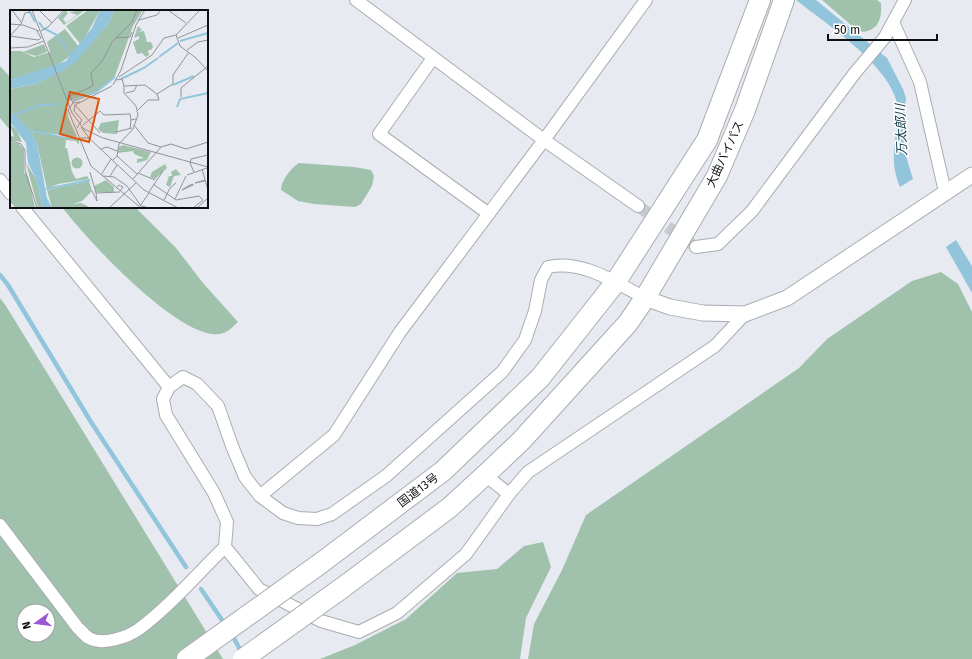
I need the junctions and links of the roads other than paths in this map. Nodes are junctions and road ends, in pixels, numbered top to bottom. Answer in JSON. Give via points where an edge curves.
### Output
{"nodes":[{"id":1,"x":356,"y":0,"type":"edge"},
{"id":2,"x":646,"y":0,"type":"edge"},
{"id":3,"x":760,"y":0,"type":"edge"},
{"id":4,"x":784,"y":0,"type":"edge"},
{"id":5,"x":905,"y":0,"type":"edge"},
{"id":6,"x":893,"y":22,"type":"junction"},
{"id":7,"x":433,"y":58,"type":"junction"},
{"id":8,"x":544,"y":140,"type":"junction"},
{"id":9,"x":972,"y":176,"type":"edge"},
{"id":10,"x":0,"y":180,"type":"edge"},
{"id":11,"x":945,"y":192,"type":"junction"},
{"id":12,"x":10,"y":193,"type":"edge"},
{"id":13,"x":638,"y":206,"type":"tunnel mouth"},
{"id":14,"x":23,"y":208,"type":"edge"},
{"id":15,"x":489,"y":214,"type":"junction"},
{"id":16,"x":696,"y":247,"type":"tunnel mouth"},
{"id":17,"x":615,"y":283,"type":"junction"},
{"id":18,"x":645,"y":298,"type":"junction"},
{"id":19,"x":745,"y":314,"type":"junction"},
{"id":20,"x":169,"y":387,"type":"junction"},
{"id":21,"x":485,"y":475,"type":"junction"},
{"id":22,"x":509,"y":494,"type":"junction"},
{"id":23,"x":260,"y":496,"type":"junction"},
{"id":24,"x":0,"y":525,"type":"edge"},
{"id":25,"x":225,"y":547,"type":"junction"},
{"id":26,"x":187,"y":659,"type":"edge"},
{"id":27,"x":243,"y":659,"type":"edge"}],
"edges":[{"from":1,"to":7,"type":"street"},
{"from":2,"to":8,"type":"street"},
{"from":3,"to":17,"type":"highway","name":"大曲バイパス","via":[[707,140]]},
{"from":4,"to":18,"type":"highway","name":"大曲バイパス","via":[[745,110],[717,176]]},
{"from":5,"to":6,"type":"street"},
{"from":6,"to":11,"type":"street","via":[[920,82]]},
{"from":6,"to":16,"type":"street","via":[[885,37],[854,74],[752,211],[718,244]]},
{"from":7,"to":8,"type":"street"},
{"from":7,"to":15,"type":"street","via":[[379,134]]},
{"from":8,"to":13,"type":"street"},
{"from":8,"to":15,"type":"street"},
{"from":9,"to":11,"type":"street"},
{"from":10,"to":12,"type":"street"},
{"from":11,"to":19,"type":"street","via":[[787,298]]},
{"from":14,"to":20,"type":"street"},
{"from":15,"to":23,"type":"street","via":[[400,332],[334,435]]},
{"from":17,"to":18,"type":"street"},
{"from":17,"to":23,"type":"street","via":[[576,266],[560,264],[548,267],[541,280],[535,311],[525,340],[502,372],[386,476],[332,514],[317,519],[298,518],[283,513]]},
{"from":17,"to":26,"type":"highway","name":"国道13号","bridge":true,"via":[[540,378],[449,465],[321,563]]},
{"from":18,"to":19,"type":"street","via":[[670,307],[703,313]]},
{"from":18,"to":21,"type":"highway","via":[[628,323],[532,429]]},
{"from":19,"to":22,"type":"street","via":[[715,346],[528,472]]},
{"from":20,"to":23,"type":"street","via":[[183,377],[197,384],[218,406],[245,477]]},
{"from":20,"to":25,"type":"street","via":[[163,399],[166,415],[217,500],[227,522]]},
{"from":21,"to":22,"type":"street"},
{"from":21,"to":27,"type":"highway","bridge":true,"via":[[449,508]]},
{"from":22,"to":25,"type":"street","via":[[466,554],[397,613],[359,632],[321,621],[259,588]]},
{"from":24,"to":25,"type":"street","via":[[78,628],[90,639],[99,641],[126,636],[138,630]]}]}
